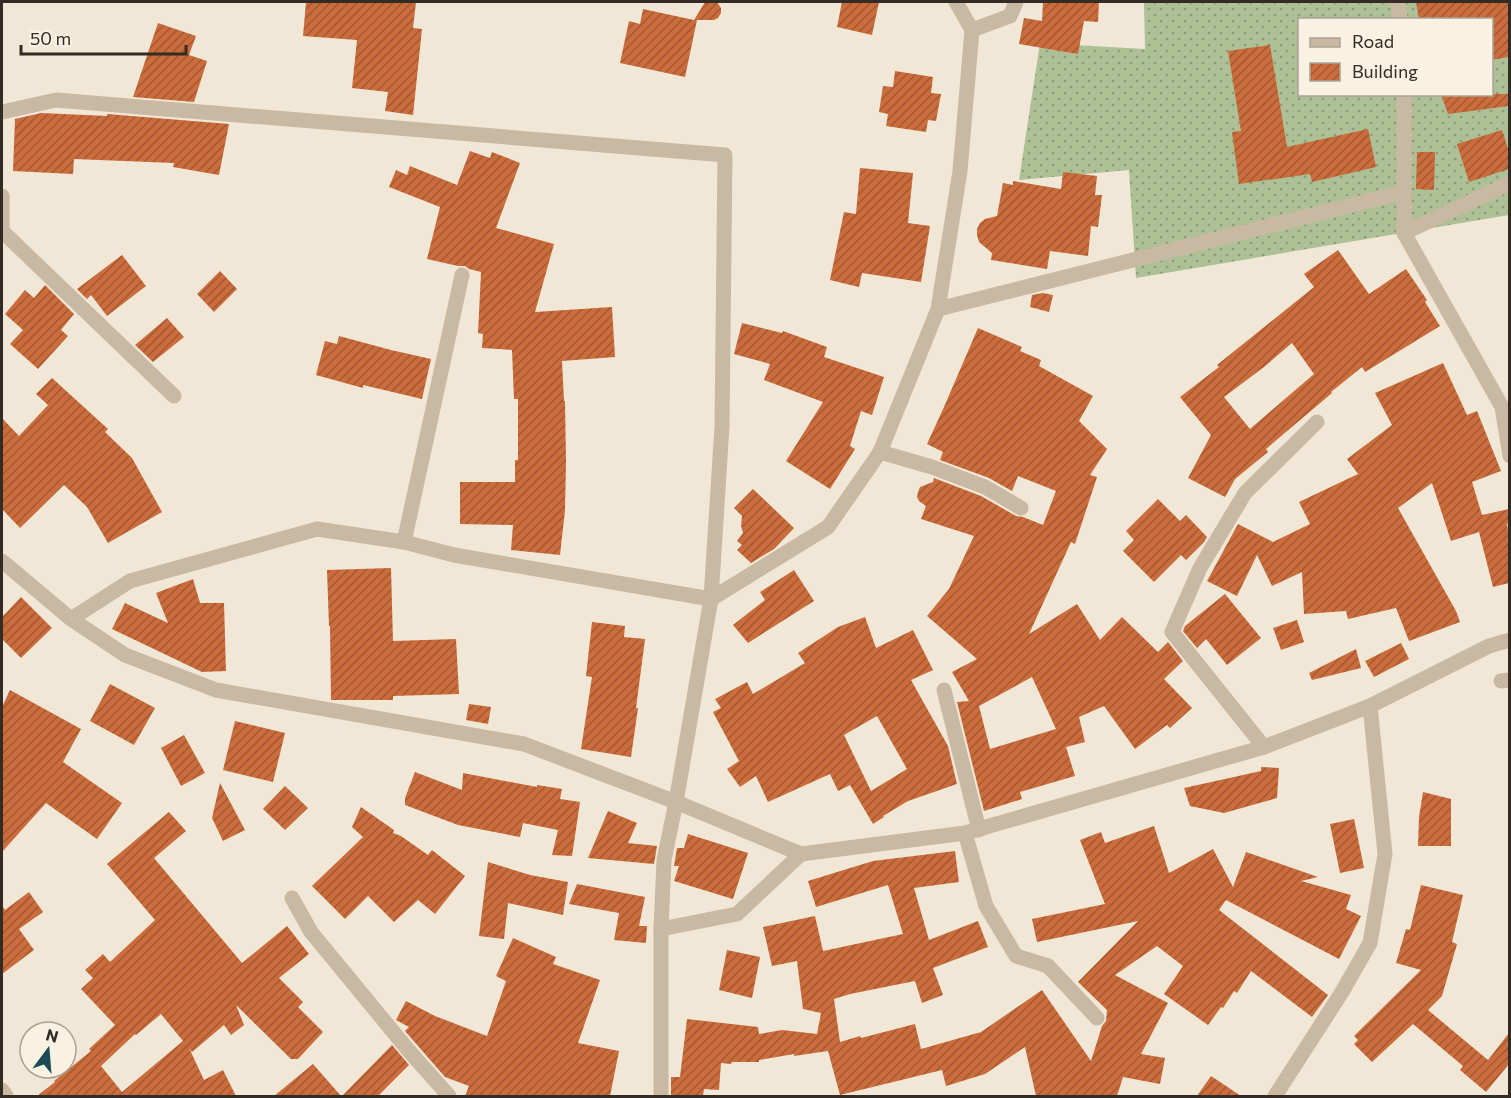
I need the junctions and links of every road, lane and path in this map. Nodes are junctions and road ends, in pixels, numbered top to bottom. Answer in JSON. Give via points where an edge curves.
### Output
{"nodes":[{"id":1,"x":956,"y":2,"type":"edge"},
{"id":2,"x":1016,"y":2,"type":"edge"},
{"id":3,"x":1398,"y":2,"type":"edge"},
{"id":4,"x":1400,"y":18,"type":"edge"},
{"id":5,"x":972,"y":30,"type":"junction"},
{"id":6,"x":1404,"y":96,"type":"edge"},
{"id":7,"x":2,"y":112,"type":"edge"},
{"id":8,"x":1509,"y":183,"type":"edge"},
{"id":9,"x":1404,"y":192,"type":"junction"},
{"id":10,"x":2,"y":196,"type":"edge"},
{"id":11,"x":2,"y":233,"type":"edge"},
{"id":12,"x":1404,"y":233,"type":"junction"},
{"id":13,"x":462,"y":275,"type":"dead end"},
{"id":14,"x":938,"y":309,"type":"junction"},
{"id":15,"x":174,"y":396,"type":"dead end"},
{"id":16,"x":1317,"y":422,"type":"dead end"},
{"id":17,"x":880,"y":452,"type":"junction"},
{"id":18,"x":1509,"y":456,"type":"edge"},
{"id":19,"x":1021,"y":508,"type":"dead end"},
{"id":20,"x":404,"y":542,"type":"junction"},
{"id":21,"x":2,"y":561,"type":"edge"},
{"id":22,"x":711,"y":599,"type":"junction"},
{"id":23,"x":71,"y":619,"type":"junction"},
{"id":24,"x":1509,"y":640,"type":"edge"},
{"id":25,"x":944,"y":690,"type":"dead end"},
{"id":26,"x":1370,"y":706,"type":"junction"},
{"id":27,"x":1264,"y":747,"type":"junction"},
{"id":28,"x":676,"y":802,"type":"junction"},
{"id":29,"x":972,"y":832,"type":"junction"},
{"id":30,"x":801,"y":854,"type":"junction"},
{"id":31,"x":292,"y":898,"type":"dead end"},
{"id":32,"x":662,"y":928,"type":"junction"},
{"id":33,"x":1097,"y":1018,"type":"dead end"},
{"id":34,"x":2,"y":1090,"type":"edge"},
{"id":35,"x":6,"y":1096,"type":"edge"},
{"id":36,"x":449,"y":1096,"type":"edge"},
{"id":37,"x":661,"y":1096,"type":"edge"},
{"id":38,"x":1275,"y":1096,"type":"edge"}],
"edges":[{"from":1,"to":5,"type":"street"},
{"from":2,"to":5,"type":"street","via":[[1010,16]]},
{"from":3,"to":4,"type":"street"},
{"from":5,"to":14,"type":"street","via":[[960,171]]},
{"from":6,"to":9,"type":"street"},
{"from":7,"to":22,"type":"street","via":[[56,99],[724,155],[722,426]]},
{"from":8,"to":12,"type":"street"},
{"from":9,"to":12,"type":"street"},
{"from":9,"to":14,"type":"street"},
{"from":10,"to":11,"type":"street"},
{"from":11,"to":15,"type":"street"},
{"from":12,"to":18,"type":"street","via":[[1502,407]]},
{"from":13,"to":20,"type":"street"},
{"from":14,"to":17,"type":"street"},
{"from":16,"to":27,"type":"street","via":[[1245,493],[1200,568],[1172,632]]},
{"from":17,"to":19,"type":"street","via":[[984,487]]},
{"from":17,"to":22,"type":"street","via":[[828,527]]},
{"from":20,"to":22,"type":"street","via":[[454,555]]},
{"from":20,"to":23,"type":"street","via":[[317,529],[130,581]]},
{"from":21,"to":23,"type":"street"},
{"from":22,"to":28,"type":"street"},
{"from":23,"to":28,"type":"street","via":[[125,655],[216,690],[525,744]]},
{"from":24,"to":26,"type":"street","via":[[1489,646]]},
{"from":25,"to":29,"type":"street"},
{"from":26,"to":27,"type":"street"},
{"from":26,"to":38,"type":"street","via":[[1385,854],[1370,943]]},
{"from":27,"to":29,"type":"street"},
{"from":28,"to":30,"type":"street"},
{"from":28,"to":32,"type":"street","via":[[664,860]]},
{"from":29,"to":30,"type":"street"},
{"from":29,"to":33,"type":"street","via":[[986,906],[1016,956],[1048,966]]},
{"from":30,"to":32,"type":"street","via":[[737,914]]},
{"from":31,"to":36,"type":"street","via":[[311,932]]},
{"from":32,"to":37,"type":"street"},
{"from":34,"to":35,"type":"street"}]}
